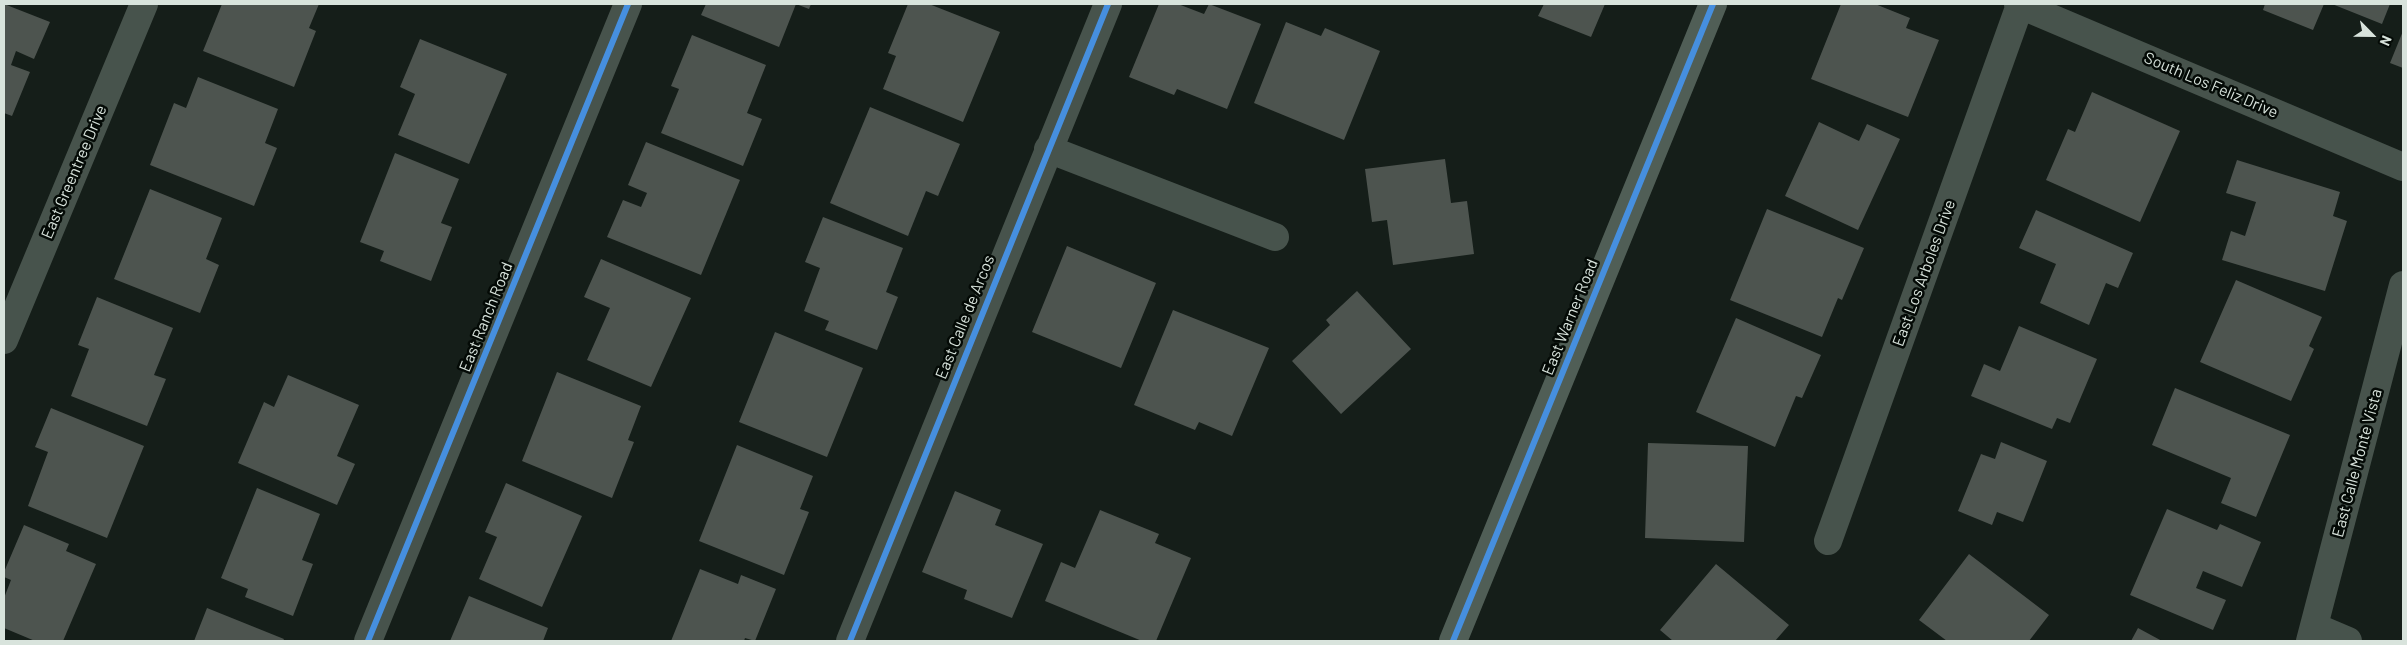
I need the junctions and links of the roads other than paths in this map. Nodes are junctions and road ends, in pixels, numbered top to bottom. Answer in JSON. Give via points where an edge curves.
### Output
{"nodes":[{"id":1,"x":144,"y":4,"type":"edge"},
{"id":2,"x":628,"y":4,"type":"edge"},
{"id":3,"x":1108,"y":4,"type":"edge"},
{"id":4,"x":1713,"y":4,"type":"edge"},
{"id":5,"x":2019,"y":4,"type":"edge"},
{"id":6,"x":1048,"y":149,"type":"junction"},
{"id":7,"x":2403,"y":167,"type":"edge"},
{"id":8,"x":1275,"y":237,"type":"dead end"},
{"id":9,"x":2403,"y":285,"type":"edge"},
{"id":10,"x":4,"y":340,"type":"edge"},
{"id":11,"x":1828,"y":541,"type":"dead end"},
{"id":12,"x":2312,"y":634,"type":"edge"},
{"id":13,"x":368,"y":641,"type":"edge"},
{"id":14,"x":850,"y":641,"type":"edge"},
{"id":15,"x":1453,"y":641,"type":"edge"},
{"id":16,"x":2348,"y":641,"type":"edge"}],
"edges":[{"from":1,"to":10,"type":"street","name":"East Greentree Drive"},
{"from":2,"to":13,"type":"street","name":"East Ranch Road"},
{"from":3,"to":6,"type":"street","name":"East Calle de Arcos"},
{"from":4,"to":15,"type":"main road","name":"East Warner Road"},
{"from":5,"to":7,"type":"street","name":"South Los Feliz Drive"},
{"from":5,"to":11,"type":"street","name":"East Los Arboles Drive"},
{"from":6,"to":8,"type":"street"},
{"from":6,"to":14,"type":"street","name":"East Calle de Arcos"},
{"from":9,"to":12,"type":"street","name":"East Calle Monte Vista"},
{"from":12,"to":16,"type":"street"}]}
